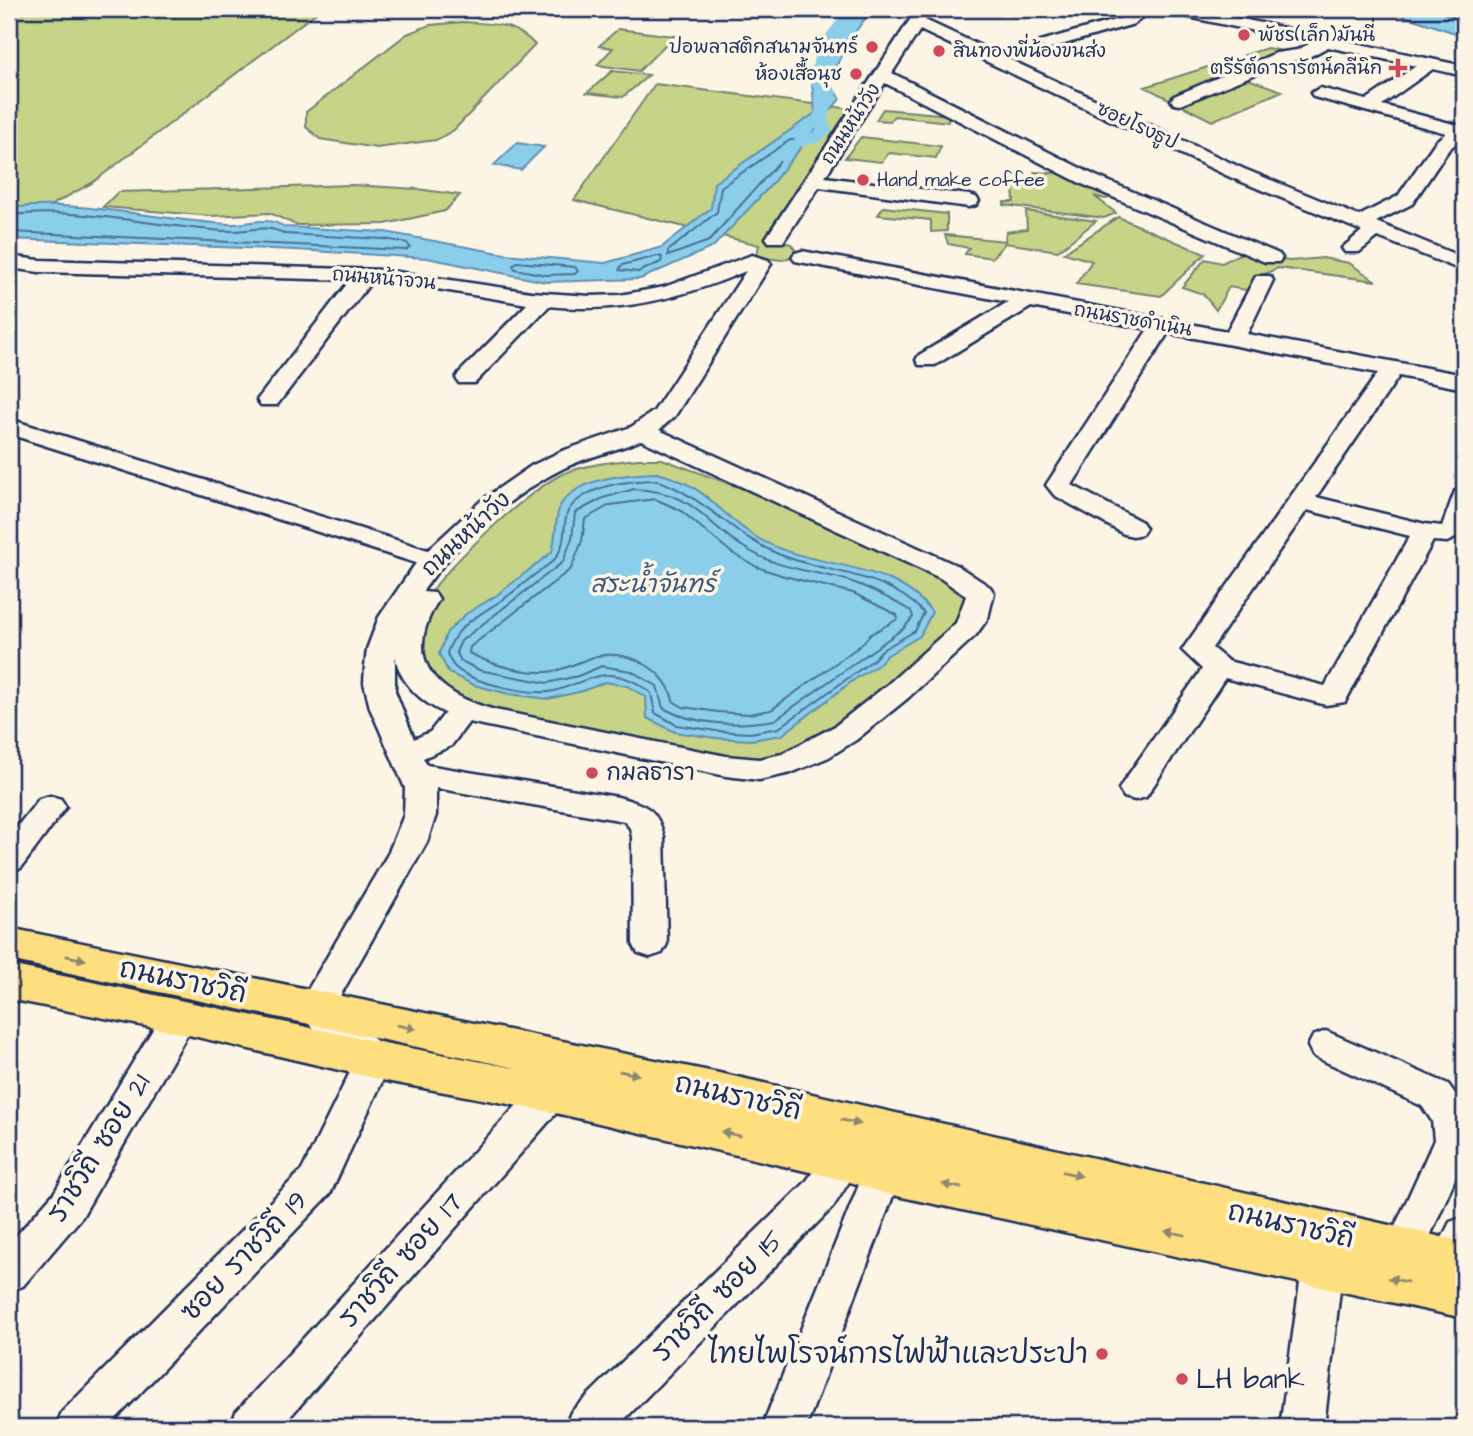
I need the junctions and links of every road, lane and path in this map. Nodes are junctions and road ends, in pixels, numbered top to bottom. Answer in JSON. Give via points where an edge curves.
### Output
{"nodes":[{"id":1,"x":1144,"y":9,"type":"edge"},
{"id":2,"x":1174,"y":9,"type":"edge"},
{"id":3,"x":1451,"y":9,"type":"edge"},
{"id":4,"x":1464,"y":13,"type":"edge"},
{"id":5,"x":920,"y":15,"type":"edge"},
{"id":6,"x":1327,"y":41,"type":"junction"},
{"id":7,"x":1047,"y":44,"type":"dead end"},
{"id":8,"x":1431,"y":63,"type":"junction"},
{"id":9,"x":1464,"y":71,"type":"edge"},
{"id":10,"x":882,"y":75,"type":"junction"},
{"id":11,"x":1180,"y":100,"type":"dead end"},
{"id":12,"x":1369,"y":106,"type":"junction"},
{"id":13,"x":1463,"y":130,"type":"edge"},
{"id":14,"x":1441,"y":147,"type":"junction"},
{"id":15,"x":1464,"y":156,"type":"edge"},
{"id":16,"x":814,"y":181,"type":"junction"},
{"id":17,"x":970,"y":201,"type":"dead end"},
{"id":18,"x":1368,"y":226,"type":"junction"},
{"id":19,"x":776,"y":238,"type":"junction"},
{"id":20,"x":1352,"y":248,"type":"dead end"},
{"id":21,"x":802,"y":257,"type":"junction"},
{"id":22,"x":1272,"y":258,"type":"dead end"},
{"id":23,"x":9,"y":262,"type":"edge"},
{"id":24,"x":756,"y":262,"type":"junction"},
{"id":25,"x":1464,"y":265,"type":"edge"},
{"id":26,"x":365,"y":275,"type":"junction"},
{"id":27,"x":1263,"y":280,"type":"dead end"},
{"id":28,"x":545,"y":298,"type":"junction"},
{"id":29,"x":1025,"y":300,"type":"junction"},
{"id":30,"x":1162,"y":325,"type":"junction"},
{"id":31,"x":1234,"y":338,"type":"junction"},
{"id":32,"x":927,"y":360,"type":"dead end"},
{"id":33,"x":1393,"y":368,"type":"junction"},
{"id":34,"x":467,"y":378,"type":"dead end"},
{"id":35,"x":1464,"y":382,"type":"edge"},
{"id":36,"x":269,"y":400,"type":"dead end"},
{"id":37,"x":9,"y":426,"type":"edge"},
{"id":38,"x":654,"y":438,"type":"junction"},
{"id":39,"x":1464,"y":495,"type":"edge"},
{"id":40,"x":1300,"y":500,"type":"junction"},
{"id":41,"x":1133,"y":528,"type":"dead end"},
{"id":42,"x":1425,"y":532,"type":"junction"},
{"id":43,"x":433,"y":560,"type":"junction"},
{"id":44,"x":1218,"y":667,"type":"junction"},
{"id":45,"x":463,"y":708,"type":"junction"},
{"id":46,"x":410,"y":763,"type":"junction"},
{"id":47,"x":1135,"y":789,"type":"dead end"},
{"id":48,"x":50,"y":807,"type":"dead end"},
{"id":49,"x":9,"y":860,"type":"edge"},
{"id":50,"x":9,"y":944,"type":"edge"},
{"id":51,"x":650,"y":944,"type":"dead end"},
{"id":52,"x":9,"y":982,"type":"edge"},
{"id":53,"x":315,"y":1008,"type":"junction"},
{"id":54,"x":180,"y":1016,"type":"junction"},
{"id":55,"x":1326,"y":1046,"type":"dead end"},
{"id":56,"x":374,"y":1060,"type":"junction"},
{"id":57,"x":551,"y":1093,"type":"junction"},
{"id":58,"x":864,"y":1166,"type":"junction"},
{"id":59,"x":1325,"y":1249,"type":"junction"},
{"id":60,"x":1404,"y":1251,"type":"junction"},
{"id":61,"x":1461,"y":1264,"type":"edge"},
{"id":62,"x":9,"y":1273,"type":"edge"},
{"id":63,"x":78,"y":1427,"type":"edge"},
{"id":64,"x":252,"y":1427,"type":"edge"},
{"id":65,"x":587,"y":1427,"type":"edge"},
{"id":66,"x":784,"y":1427,"type":"edge"},
{"id":67,"x":1302,"y":1427,"type":"edge"}],
"edges":[{"from":1,"to":7,"type":"street","via":[[1128,21]]},
{"from":2,"to":6,"type":"street"},
{"from":3,"to":4,"type":"street"},
{"from":5,"to":10,"type":"street","name":"ถนนหน้าวัง"},
{"from":5,"to":18,"type":"street","name":"ซอยโรงธูป","via":[[1237,173]]},
{"from":6,"to":8,"type":"street"},
{"from":6,"to":11,"type":"street"},
{"from":8,"to":9,"type":"street"},
{"from":8,"to":12,"type":"street"},
{"from":10,"to":16,"type":"street","name":"ถนนหน้าวัง"},
{"from":10,"to":22,"type":"street","via":[[1089,180]]},
{"from":12,"to":13,"type":"street"},
{"from":12,"to":14,"type":"street","via":[[1314,99]]},
{"from":13,"to":14,"type":"street"},
{"from":14,"to":15,"type":"street"},
{"from":14,"to":18,"type":"street","via":[[1405,200]]},
{"from":16,"to":17,"type":"street"},
{"from":16,"to":19,"type":"street","name":"ถนนหน้าวัง"},
{"from":18,"to":20,"type":"street"},
{"from":18,"to":25,"type":"street","name":"ซอยโรงธูป"},
{"from":19,"to":21,"type":"street","via":[[799,245]]},
{"from":19,"to":24,"type":"street","name":"ถนนหน้าวัง","via":[[748,244],[744,253]]},
{"from":21,"to":24,"type":"street","via":[[780,265]]},
{"from":21,"to":29,"type":"street","name":"ถนนราชดำเนิน"},
{"from":23,"to":26,"type":"street","name":"ถนนหน้าจวน"},
{"from":24,"to":28,"type":"street","name":"ถนนหน้าจวน","via":[[683,288],[620,301]]},
{"from":24,"to":38,"type":"street","name":"ถนนหน้าวัง"},
{"from":26,"to":28,"type":"street","name":"ถนนหน้าจวน"},
{"from":26,"to":36,"type":"street"},
{"from":27,"to":31,"type":"street"},
{"from":28,"to":34,"type":"street"},
{"from":29,"to":30,"type":"street","name":"ถนนราชดำเนิน"},
{"from":29,"to":32,"type":"street"},
{"from":30,"to":31,"type":"street","name":"ถนนราชดำเนิน"},
{"from":30,"to":41,"type":"street","via":[[1059,485]]},
{"from":31,"to":33,"type":"street","name":"ถนนราชดำเนิน"},
{"from":33,"to":35,"type":"street","name":"ถนนราชดำเนิน"},
{"from":33,"to":40,"type":"street"},
{"from":37,"to":43,"type":"street"},
{"from":38,"to":43,"type":"street","name":"ถนนหน้าวัง","via":[[558,461],[484,510]]},
{"from":38,"to":45,"type":"street","via":[[568,471],[548,484],[484,532],[426,597],[414,614],[408,636],[411,669],[433,694]]},
{"from":38,"to":45,"type":"street","via":[[949,572],[980,593],[974,618],[845,736],[788,764],[762,770],[502,720]]},
{"from":39,"to":42,"type":"street","via":[[1454,532]]},
{"from":40,"to":42,"type":"street"},
{"from":40,"to":44,"type":"street","via":[[1196,650]]},
{"from":42,"to":44,"type":"street","via":[[1335,695]]},
{"from":43,"to":46,"type":"street","name":"ถนนหน้าวัง","via":[[400,605],[379,658],[379,685]]},
{"from":44,"to":47,"type":"street"},
{"from":45,"to":46,"type":"street","via":[[449,732]]},
{"from":46,"to":51,"type":"street","via":[[635,813],[645,824],[648,837]]},
{"from":46,"to":53,"type":"street","name":"ถนนหน้าวัง","via":[[423,799],[419,822]]},
{"from":48,"to":49,"type":"street"},
{"from":50,"to":53,"type":"main road","name":"ถนนราชวิถี","one_way":true},
{"from":52,"to":54,"type":"main road","name":"ถนนราชวิถี"},
{"from":53,"to":56,"type":"street"},
{"from":53,"to":59,"type":"main road","name":"ถนนราชวิถี","one_way":true,"via":[[737,1096]]},
{"from":54,"to":56,"type":"main road","name":"ถนนราชวิถี"},
{"from":54,"to":62,"type":"street","name":"ราชวิถี ซอย 21","via":[[68,1205]]},
{"from":55,"to":60,"type":"street","via":[[1435,1095],[1451,1118],[1453,1140]]},
{"from":56,"to":57,"type":"main road","name":"ถนนราชวิถี"},
{"from":56,"to":63,"type":"street","name":"ซอย ราชวิถี 19","via":[[316,1182]]},
{"from":58,"to":57,"type":"main road","name":"ถนนราชวิถี","one_way":true},
{"from":57,"to":64,"type":"street","name":"ราชวิถี ซอย 17"},
{"from":59,"to":58,"type":"main road","name":"ถนนราชวิถี","one_way":true},
{"from":58,"to":65,"type":"street","name":"ราชวิถี ซอย 15","via":[[819,1195]]},
{"from":58,"to":66,"type":"street"},
{"from":59,"to":60,"type":"main road","name":"ถนนราชวิถี"},
{"from":61,"to":59,"type":"main road","name":"ถนนราชวิถี","one_way":true},
{"from":59,"to":67,"type":"street"},
{"from":60,"to":61,"type":"main road","name":"ถนนราชวิถี"}]}
